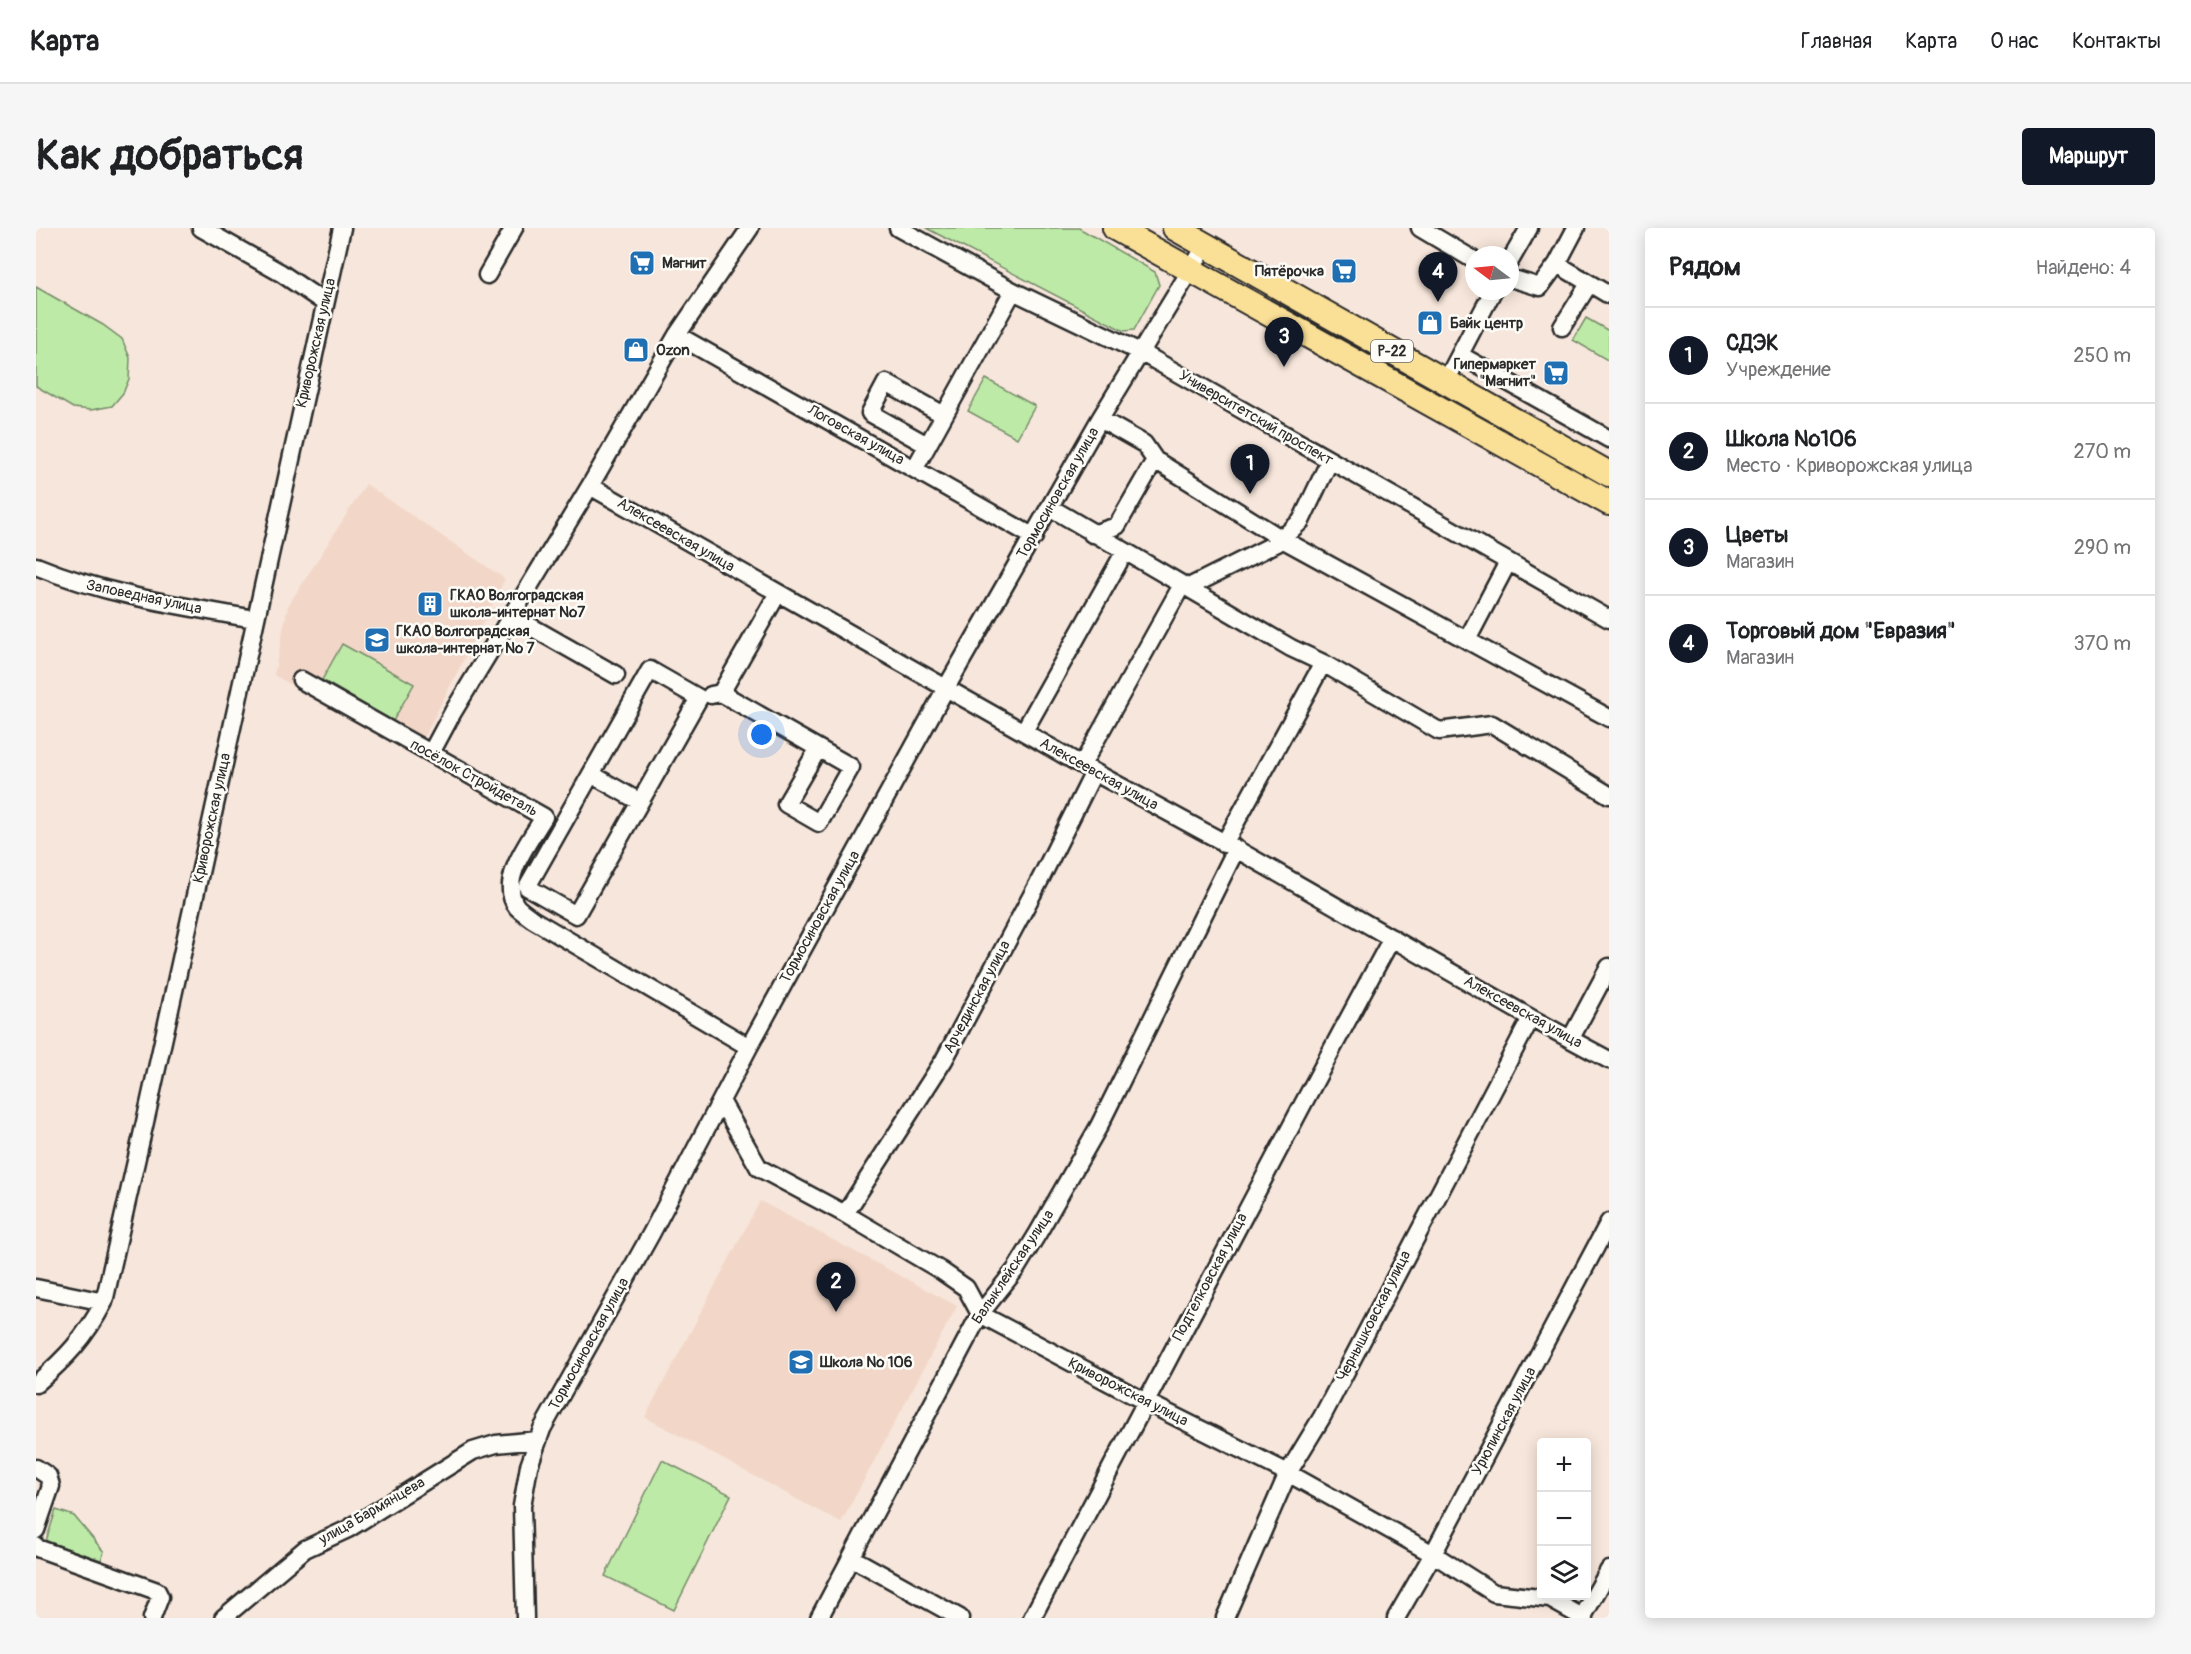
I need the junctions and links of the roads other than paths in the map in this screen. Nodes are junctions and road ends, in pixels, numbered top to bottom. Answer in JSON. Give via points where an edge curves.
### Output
{"nodes":[{"id":1,"x":201,"y":228,"type":"edge"},
{"id":2,"x":342,"y":228,"type":"edge"},
{"id":3,"x":514,"y":228,"type":"edge"},
{"id":4,"x":750,"y":228,"type":"edge"},
{"id":5,"x":898,"y":228,"type":"edge"},
{"id":6,"x":1115,"y":228,"type":"edge"},
{"id":7,"x":1175,"y":228,"type":"edge"},
{"id":8,"x":1420,"y":228,"type":"edge"},
{"id":9,"x":1529,"y":228,"type":"edge"},
{"id":10,"x":1576,"y":228,"type":"edge"},
{"id":11,"x":1206,"y":245,"type":"junction"},
{"id":12,"x":1519,"y":246,"type":"edge"},
{"id":13,"x":1465,"y":255,"type":"edge"},
{"id":14,"x":1557,"y":264,"type":"junction"},
{"id":15,"x":1192,"y":271,"type":"junction"},
{"id":16,"x":487,"y":275,"type":"dead end"},
{"id":17,"x":1519,"y":280,"type":"edge"},
{"id":18,"x":1589,"y":284,"type":"junction"},
{"id":19,"x":1013,"y":291,"type":"junction"},
{"id":20,"x":1609,"y":295,"type":"edge"},
{"id":21,"x":1488,"y":300,"type":"edge"},
{"id":22,"x":325,"y":303,"type":"junction"},
{"id":23,"x":1562,"y":327,"type":"dead end"},
{"id":24,"x":677,"y":335,"type":"junction"},
{"id":25,"x":1142,"y":353,"type":"junction"},
{"id":26,"x":1460,"y":355,"type":"junction"},
{"id":27,"x":1446,"y":381,"type":"junction"},
{"id":28,"x":944,"y":415,"type":"junction"},
{"id":29,"x":1100,"y":419,"type":"junction"},
{"id":30,"x":1609,"y":439,"type":"edge"},
{"id":31,"x":927,"y":445,"type":"junction"},
{"id":32,"x":1155,"y":460,"type":"junction"},
{"id":33,"x":1330,"y":460,"type":"junction"},
{"id":34,"x":915,"y":468,"type":"junction"},
{"id":35,"x":1609,"y":474,"type":"edge"},
{"id":36,"x":590,"y":486,"type":"junction"},
{"id":37,"x":1609,"y":503,"type":"edge"},
{"id":38,"x":1050,"y":508,"type":"junction"},
{"id":39,"x":1092,"y":534,"type":"junction"},
{"id":40,"x":1034,"y":537,"type":"junction"},
{"id":41,"x":1282,"y":539,"type":"junction"},
{"id":42,"x":1124,"y":553,"type":"junction"},
{"id":43,"x":1508,"y":562,"type":"junction"},
{"id":44,"x":36,"y":566,"type":"edge"},
{"id":45,"x":1185,"y":587,"type":"junction"},
{"id":46,"x":778,"y":593,"type":"junction"},
{"id":47,"x":512,"y":616,"type":"junction"},
{"id":48,"x":255,"y":619,"type":"junction"},
{"id":49,"x":1609,"y":619,"type":"edge"},
{"id":50,"x":1467,"y":640,"type":"junction"},
{"id":51,"x":1323,"y":663,"type":"junction"},
{"id":52,"x":616,"y":675,"type":"dead end"},
{"id":53,"x":301,"y":680,"type":"dead end"},
{"id":54,"x":946,"y":688,"type":"junction"},
{"id":55,"x":721,"y":693,"type":"junction"},
{"id":56,"x":699,"y":698,"type":"junction"},
{"id":57,"x":1609,"y":718,"type":"edge"},
{"id":58,"x":1024,"y":731,"type":"junction"},
{"id":59,"x":818,"y":748,"type":"dead end"},
{"id":60,"x":431,"y":753,"type":"junction"},
{"id":61,"x":1088,"y":769,"type":"junction"},
{"id":62,"x":591,"y":774,"type":"junction"},
{"id":63,"x":1609,"y":795,"type":"edge"},
{"id":64,"x":640,"y":802,"type":"junction"},
{"id":65,"x":544,"y":817,"type":"junction"},
{"id":66,"x":561,"y":826,"type":"junction"},
{"id":67,"x":1230,"y":846,"type":"junction"},
{"id":68,"x":1392,"y":938,"type":"junction"},
{"id":69,"x":1609,"y":967,"type":"edge"},
{"id":70,"x":1531,"y":1018,"type":"junction"},
{"id":71,"x":1571,"y":1038,"type":"junction"},
{"id":72,"x":749,"y":1047,"type":"junction"},
{"id":73,"x":1609,"y":1059,"type":"edge"},
{"id":74,"x":721,"y":1101,"type":"junction"},
{"id":75,"x":845,"y":1214,"type":"junction"},
{"id":76,"x":1609,"y":1222,"type":"edge"},
{"id":77,"x":36,"y":1288,"type":"edge"},
{"id":78,"x":104,"y":1302,"type":"junction"},
{"id":79,"x":980,"y":1314,"type":"junction"},
{"id":80,"x":36,"y":1384,"type":"edge"},
{"id":81,"x":1144,"y":1401,"type":"junction"},
{"id":82,"x":538,"y":1440,"type":"junction"},
{"id":83,"x":36,"y":1468,"type":"edge"},
{"id":84,"x":1288,"y":1473,"type":"junction"},
{"id":85,"x":36,"y":1530,"type":"edge"},
{"id":86,"x":36,"y":1546,"type":"edge"},
{"id":87,"x":1433,"y":1554,"type":"junction"},
{"id":88,"x":852,"y":1558,"type":"junction"},
{"id":89,"x":1609,"y":1570,"type":"edge"},
{"id":90,"x":152,"y":1618,"type":"edge"},
{"id":91,"x":223,"y":1618,"type":"edge"},
{"id":92,"x":525,"y":1618,"type":"edge"},
{"id":93,"x":819,"y":1618,"type":"edge"},
{"id":94,"x":960,"y":1618,"type":"edge"},
{"id":95,"x":1032,"y":1618,"type":"edge"},
{"id":96,"x":1225,"y":1618,"type":"edge"},
{"id":97,"x":1396,"y":1618,"type":"edge"},
{"id":98,"x":1583,"y":1618,"type":"edge"}],
"edges":[{"from":1,"to":22,"type":"street"},
{"from":2,"to":22,"type":"street","name":"Криворожская улица"},
{"from":3,"to":16,"type":"street"},
{"from":4,"to":24,"type":"street"},
{"from":5,"to":19,"type":"street","name":"Университетский проспект"},
{"from":6,"to":15,"type":"highway","number":"Р-22"},
{"from":7,"to":11,"type":"highway","number":"Р-22"},
{"from":8,"to":13,"type":"street"},
{"from":9,"to":12,"type":"street"},
{"from":10,"to":14,"type":"street"},
{"from":11,"to":15,"type":"street","name":"Тормосиновская улица"},
{"from":11,"to":27,"type":"highway","number":"Р-22"},
{"from":14,"to":17,"type":"street","via":[[1540,286]]},
{"from":14,"to":18,"type":"street"},
{"from":15,"to":25,"type":"street","name":"Тормосиновская улица"},
{"from":15,"to":37,"type":"highway","number":"Р-22"},
{"from":18,"to":20,"type":"street"},
{"from":18,"to":23,"type":"street"},
{"from":19,"to":25,"type":"street","name":"Университетский проспект"},
{"from":19,"to":28,"type":"street"},
{"from":21,"to":26,"type":"street"},
{"from":22,"to":48,"type":"street","name":"Криворожская улица"},
{"from":24,"to":34,"type":"street","name":"Логовская улица"},
{"from":24,"to":36,"type":"street"},
{"from":25,"to":29,"type":"street","name":"Тормосиновская улица"},
{"from":25,"to":33,"type":"street","name":"Университетский проспект"},
{"from":26,"to":27,"type":"street"},
{"from":26,"to":30,"type":"street"},
{"from":27,"to":35,"type":"highway","number":"Р-22"},
{"from":28,"to":31,"type":"street"},
{"from":28,"to":31,"type":"street","via":[[886,383],[870,413]]},
{"from":29,"to":32,"type":"street","via":[[1144,444]]},
{"from":29,"to":38,"type":"street","name":"Тормосиновская улица"},
{"from":31,"to":34,"type":"street"},
{"from":32,"to":39,"type":"street","via":[[1117,526]]},
{"from":32,"to":41,"type":"street"},
{"from":33,"to":41,"type":"street","via":[[1301,521]]},
{"from":33,"to":43,"type":"street","name":"Университетский проспект"},
{"from":34,"to":40,"type":"street","name":"Логовская улица"},
{"from":36,"to":46,"type":"street","name":"Алексеевская улица"},
{"from":36,"to":47,"type":"street"},
{"from":38,"to":39,"type":"street"},
{"from":38,"to":40,"type":"street","name":"Тормосиновская улица"},
{"from":39,"to":42,"type":"street"},
{"from":40,"to":54,"type":"street","name":"Тормосиновская улица"},
{"from":41,"to":45,"type":"street"},
{"from":41,"to":50,"type":"street"},
{"from":42,"to":45,"type":"street"},
{"from":42,"to":58,"type":"street"},
{"from":43,"to":49,"type":"street","name":"Университетский проспект"},
{"from":43,"to":50,"type":"street"},
{"from":44,"to":48,"type":"street","name":"Заповедная улица","via":[[70,580],[137,598]]},
{"from":45,"to":51,"type":"street"},
{"from":45,"to":61,"type":"street","name":"Арчединская улица"},
{"from":46,"to":54,"type":"street","name":"Алексеевская улица"},
{"from":46,"to":55,"type":"street"},
{"from":47,"to":52,"type":"street"},
{"from":47,"to":60,"type":"street"},
{"from":48,"to":78,"type":"street","name":"Криворожская улица"},
{"from":50,"to":57,"type":"street"},
{"from":51,"to":63,"type":"street","via":[[1439,731],[1492,724]]},
{"from":51,"to":67,"type":"street","name":"Балыклейская улица"},
{"from":53,"to":60,"type":"street","name":"посёлок Стройдеталь"},
{"from":54,"to":58,"type":"street","name":"Алексеевская улица"},
{"from":54,"to":72,"type":"street","name":"Тормосиновская улица"},
{"from":55,"to":56,"type":"street"},
{"from":55,"to":59,"type":"street"},
{"from":56,"to":62,"type":"street","via":[[650,670]]},
{"from":56,"to":64,"type":"street"},
{"from":58,"to":61,"type":"street","name":"Алексеевская улица"},
{"from":60,"to":65,"type":"street","name":"посёлок Стройдеталь"},
{"from":61,"to":67,"type":"street","name":"Алексеевская улица"},
{"from":61,"to":75,"type":"street","name":"Арчединская улица","via":[[1041,878],[944,1060]]},
{"from":62,"to":64,"type":"street"},
{"from":62,"to":66,"type":"street"},
{"from":64,"to":66,"type":"street","via":[[576,915],[527,887]]},
{"from":65,"to":66,"type":"street"},
{"from":65,"to":72,"type":"street","name":"посёлок Стройдеталь","via":[[512,872],[516,906]]},
{"from":67,"to":68,"type":"street","name":"Алексеевская улица"},
{"from":67,"to":79,"type":"street","name":"Балыклейская улица","via":[[1099,1126],[1016,1269]]},
{"from":68,"to":70,"type":"street","name":"Алексеевская улица"},
{"from":68,"to":81,"type":"street","name":"Подтелковская улица"},
{"from":69,"to":71,"type":"street"},
{"from":70,"to":71,"type":"street","name":"Алексеевская улица"},
{"from":70,"to":84,"type":"street","name":"Чернышковская улица","via":[[1322,1417]]},
{"from":71,"to":73,"type":"street","name":"Алексеевская улица"},
{"from":72,"to":74,"type":"street","name":"Тормосиновская улица"},
{"from":74,"to":75,"type":"street","via":[[759,1168]]},
{"from":74,"to":82,"type":"street","name":"Тормосиновская улица"},
{"from":75,"to":79,"type":"street","via":[[966,1288]]},
{"from":76,"to":87,"type":"street","name":"Урюпинская улица"},
{"from":77,"to":78,"type":"street"},
{"from":78,"to":80,"type":"street","name":"Криворожская улица","via":[[89,1330]]},
{"from":79,"to":81,"type":"street","name":"Криворожская улица"},
{"from":79,"to":88,"type":"street","name":"Балыклейская улица"},
{"from":81,"to":84,"type":"street","name":"Криворожская улица"},
{"from":81,"to":95,"type":"street","name":"Подтелковская улица"},
{"from":82,"to":91,"type":"street","name":"улица Бармянцева","via":[[495,1444],[473,1451],[348,1529],[305,1549]]},
{"from":82,"to":92,"type":"street","name":"Тормосиновская улица","via":[[522,1506]]},
{"from":83,"to":85,"type":"street","via":[[48,1476],[51,1486]]},
{"from":84,"to":87,"type":"street","name":"Криворожская улица"},
{"from":84,"to":96,"type":"street","name":"Чернышковская улица"},
{"from":86,"to":90,"type":"street","via":[[157,1591],[160,1598]]},
{"from":87,"to":97,"type":"street","name":"Урюпинская улица"},
{"from":87,"to":98,"type":"street","name":"Криворожская улица","via":[[1494,1593],[1550,1599]]},
{"from":88,"to":93,"type":"street","name":"Балыклейская улица"},
{"from":88,"to":94,"type":"street"},
{"from":89,"to":98,"type":"street"}]}
